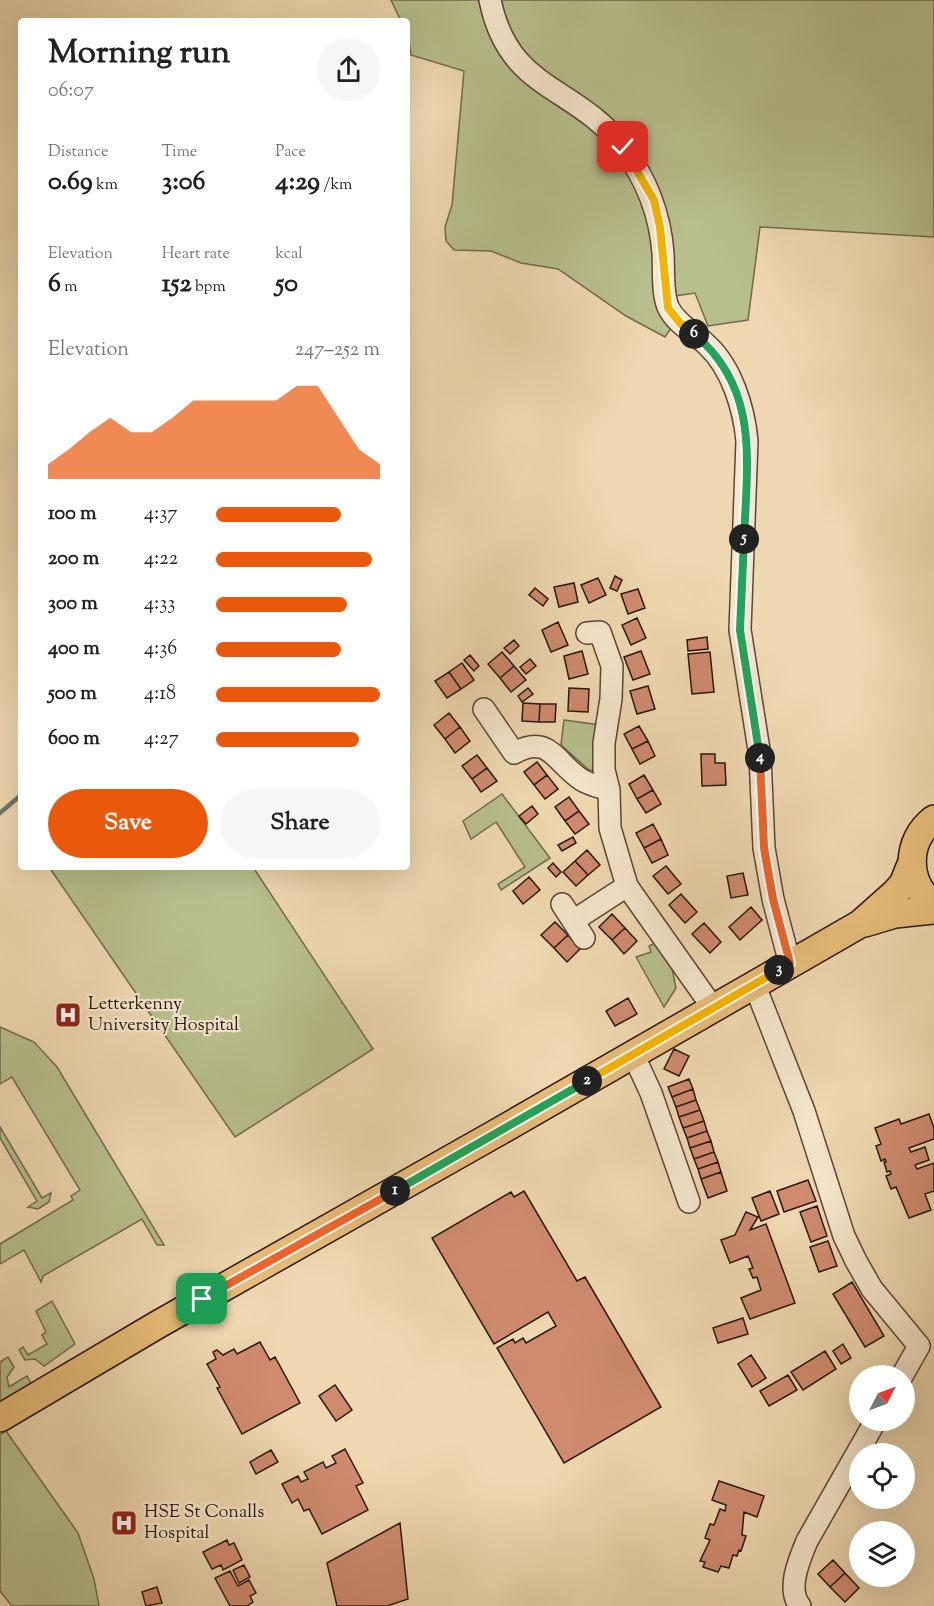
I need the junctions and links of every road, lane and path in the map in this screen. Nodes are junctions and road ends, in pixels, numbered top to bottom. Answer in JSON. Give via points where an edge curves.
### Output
{"nodes":[{"id":1,"x":490,"y":0,"type":"edge"},
{"id":2,"x":587,"y":633,"type":"dead end"},
{"id":3,"x":483,"y":710,"type":"dead end"},
{"id":4,"x":609,"y":790,"type":"junction"},
{"id":5,"x":934,"y":819,"type":"edge"},
{"id":6,"x":912,"y":862,"type":"junction"},
{"id":7,"x":627,"y":886,"type":"junction"},
{"id":8,"x":934,"y":908,"type":"edge"},
{"id":9,"x":573,"y":921,"type":"dead end"},
{"id":10,"x":860,"y":924,"type":"junction"},
{"id":11,"x":790,"y":963,"type":"junction"},
{"id":12,"x":754,"y":986,"type":"junction"},
{"id":13,"x":713,"y":1008,"type":"junction"},
{"id":14,"x":633,"y":1054,"type":"junction"},
{"id":15,"x":689,"y":1202,"type":"dead end"},
{"id":16,"x":927,"y":1348,"type":"edge"},
{"id":17,"x":912,"y":1365,"type":"edge"},
{"id":18,"x":0,"y":1418,"type":"edge"},
{"id":19,"x":870,"y":1431,"type":"edge"},
{"id":20,"x":800,"y":1606,"type":"edge"}],
"edges":[{"from":1,"to":11,"type":"street","via":[[504,44],[514,58],[603,126],[639,172],[654,200],[660,227],[668,308],[709,347],[725,369],[745,419],[740,630],[760,756],[764,848]]},
{"from":2,"to":4,"type":"street","via":[[600,633],[612,666],[604,743]]},
{"from":3,"to":4,"type":"street","via":[[514,753],[529,745],[544,747],[580,779]]},
{"from":4,"to":7,"type":"street","via":[[610,828]]},
{"from":5,"to":6,"type":"main road","via":[[917,838]]},
{"from":6,"to":8,"type":"main road","via":[[917,885]]},
{"from":6,"to":10,"type":"main road","via":[[903,884]]},
{"from":7,"to":9,"type":"street"},
{"from":7,"to":13,"type":"street"},
{"from":8,"to":10,"type":"main road"},
{"from":10,"to":11,"type":"main road"},
{"from":11,"to":12,"type":"main road"},
{"from":12,"to":13,"type":"main road"},
{"from":12,"to":16,"type":"street","via":[[804,1111],[844,1236],[872,1289]]},
{"from":13,"to":14,"type":"main road"},
{"from":14,"to":15,"type":"street","via":[[651,1093]]},
{"from":14,"to":18,"type":"main road"},
{"from":16,"to":17,"type":"street"},
{"from":19,"to":20,"type":"street","via":[[807,1541],[795,1583]]}]}
